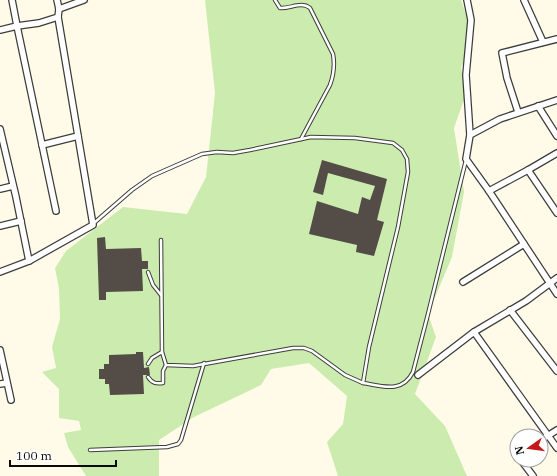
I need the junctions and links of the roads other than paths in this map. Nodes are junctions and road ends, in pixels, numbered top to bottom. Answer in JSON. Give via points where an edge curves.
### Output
{"nodes":[{"id":1,"x":12,"y":0,"type":"edge"},
{"id":2,"x":57,"y":0,"type":"edge"},
{"id":3,"x":84,"y":0,"type":"edge"},
{"id":4,"x":275,"y":0,"type":"edge"},
{"id":5,"x":467,"y":0,"type":"edge"},
{"id":6,"x":524,"y":0,"type":"edge"},
{"id":7,"x":59,"y":9,"type":"junction"},
{"id":8,"x":58,"y":17,"type":"junction"},
{"id":9,"x":17,"y":26,"type":"junction"},
{"id":10,"x":0,"y":30,"type":"edge"},
{"id":11,"x":557,"y":39,"type":"edge"},
{"id":12,"x":543,"y":42,"type":"junction"},
{"id":13,"x":557,"y":100,"type":"edge"},
{"id":14,"x":538,"y":106,"type":"junction"},
{"id":15,"x":518,"y":112,"type":"junction"},
{"id":16,"x":0,"y":129,"type":"edge"},
{"id":17,"x":470,"y":135,"type":"junction"},
{"id":18,"x":78,"y":136,"type":"junction"},
{"id":19,"x":557,"y":136,"type":"edge"},
{"id":20,"x":301,"y":139,"type":"junction"},
{"id":21,"x":42,"y":145,"type":"junction"},
{"id":22,"x":2,"y":147,"type":"edge"},
{"id":23,"x":557,"y":153,"type":"edge"},
{"id":24,"x":466,"y":159,"type":"junction"},
{"id":25,"x":528,"y":170,"type":"junction"},
{"id":26,"x":14,"y":186,"type":"junction"},
{"id":27,"x":0,"y":189,"type":"edge"},
{"id":28,"x":488,"y":190,"type":"junction"},
{"id":29,"x":56,"y":212,"type":"dead end"},
{"id":30,"x":557,"y":214,"type":"edge"},
{"id":31,"x":21,"y":220,"type":"junction"},
{"id":32,"x":93,"y":224,"type":"junction"},
{"id":33,"x":0,"y":226,"type":"edge"},
{"id":34,"x":161,"y":240,"type":"dead end"},
{"id":35,"x":524,"y":244,"type":"junction"},
{"id":36,"x":29,"y":261,"type":"junction"},
{"id":37,"x":0,"y":272,"type":"edge"},
{"id":38,"x":148,"y":272,"type":"dead end"},
{"id":39,"x":557,"y":278,"type":"edge"},
{"id":40,"x":463,"y":282,"type":"dead end"},
{"id":41,"x":549,"y":284,"type":"junction"},
{"id":42,"x":557,"y":294,"type":"edge"},
{"id":43,"x":162,"y":295,"type":"junction"},
{"id":44,"x":510,"y":310,"type":"junction"},
{"id":45,"x":474,"y":332,"type":"junction"},
{"id":46,"x":0,"y":350,"type":"edge"},
{"id":47,"x":162,"y":352,"type":"junction"},
{"id":48,"x":204,"y":363,"type":"junction"},
{"id":49,"x":148,"y":364,"type":"dead end"},
{"id":50,"x":166,"y":365,"type":"junction"},
{"id":51,"x":557,"y":371,"type":"edge"},
{"id":52,"x":418,"y":375,"type":"dead end"},
{"id":53,"x":148,"y":376,"type":"dead end"},
{"id":54,"x":7,"y":382,"type":"junction"},
{"id":55,"x":363,"y":383,"type":"junction"},
{"id":56,"x":0,"y":384,"type":"edge"},
{"id":57,"x":11,"y":400,"type":"dead end"},
{"id":58,"x":543,"y":428,"type":"edge"},
{"id":59,"x":549,"y":436,"type":"edge"},
{"id":60,"x":557,"y":448,"type":"edge"},
{"id":61,"x":90,"y":450,"type":"dead end"}],
"edges":[{"from":1,"to":9,"type":"street"},
{"from":2,"to":7,"type":"street"},
{"from":3,"to":7,"type":"street"},
{"from":4,"to":20,"type":"lane","via":[[280,8],[306,5],[310,8],[333,54],[330,85]]},
{"from":5,"to":17,"type":"street","via":[[471,20],[466,75]]},
{"from":6,"to":12,"type":"street"},
{"from":7,"to":8,"type":"street"},
{"from":8,"to":9,"type":"street"},
{"from":8,"to":18,"type":"street"},
{"from":9,"to":10,"type":"street"},
{"from":9,"to":21,"type":"street"},
{"from":11,"to":12,"type":"street"},
{"from":12,"to":15,"type":"street","via":[[502,54]]},
{"from":13,"to":14,"type":"street"},
{"from":14,"to":15,"type":"street"},
{"from":14,"to":19,"type":"street"},
{"from":15,"to":17,"type":"street","via":[[500,118]]},
{"from":16,"to":22,"type":"street"},
{"from":17,"to":24,"type":"street"},
{"from":18,"to":21,"type":"street"},
{"from":18,"to":32,"type":"street"},
{"from":20,"to":32,"type":"lane","via":[[233,153],[217,152],[194,156],[152,176]]},
{"from":20,"to":55,"type":"lane","via":[[355,138],[393,143],[402,150],[407,159],[408,172],[398,227],[369,347]]},
{"from":21,"to":29,"type":"street"},
{"from":22,"to":26,"type":"street"},
{"from":23,"to":25,"type":"street"},
{"from":24,"to":28,"type":"street"},
{"from":24,"to":55,"type":"lane","via":[[428,314],[409,379],[397,386],[389,387]]},
{"from":25,"to":28,"type":"street"},
{"from":25,"to":30,"type":"street"},
{"from":26,"to":27,"type":"street"},
{"from":26,"to":31,"type":"street"},
{"from":28,"to":35,"type":"street"},
{"from":31,"to":33,"type":"street"},
{"from":31,"to":36,"type":"street"},
{"from":32,"to":36,"type":"street"},
{"from":34,"to":43,"type":"lane"},
{"from":35,"to":40,"type":"street"},
{"from":35,"to":41,"type":"street"},
{"from":36,"to":37,"type":"street"},
{"from":38,"to":43,"type":"lane"},
{"from":39,"to":41,"type":"street"},
{"from":41,"to":42,"type":"street"},
{"from":41,"to":44,"type":"street"},
{"from":43,"to":47,"type":"lane"},
{"from":44,"to":45,"type":"street"},
{"from":44,"to":51,"type":"street"},
{"from":45,"to":52,"type":"street"},
{"from":45,"to":58,"type":"street"},
{"from":46,"to":54,"type":"street"},
{"from":47,"to":49,"type":"lane"},
{"from":47,"to":50,"type":"lane"},
{"from":48,"to":50,"type":"lane","via":[[193,366]]},
{"from":48,"to":55,"type":"lane","via":[[304,348],[345,375]]},
{"from":48,"to":61,"type":"lane","via":[[178,444],[167,447]]},
{"from":50,"to":53,"type":"lane","via":[[163,383],[157,384]]},
{"from":54,"to":56,"type":"street"},
{"from":54,"to":57,"type":"street"},
{"from":59,"to":60,"type":"street"}]}
